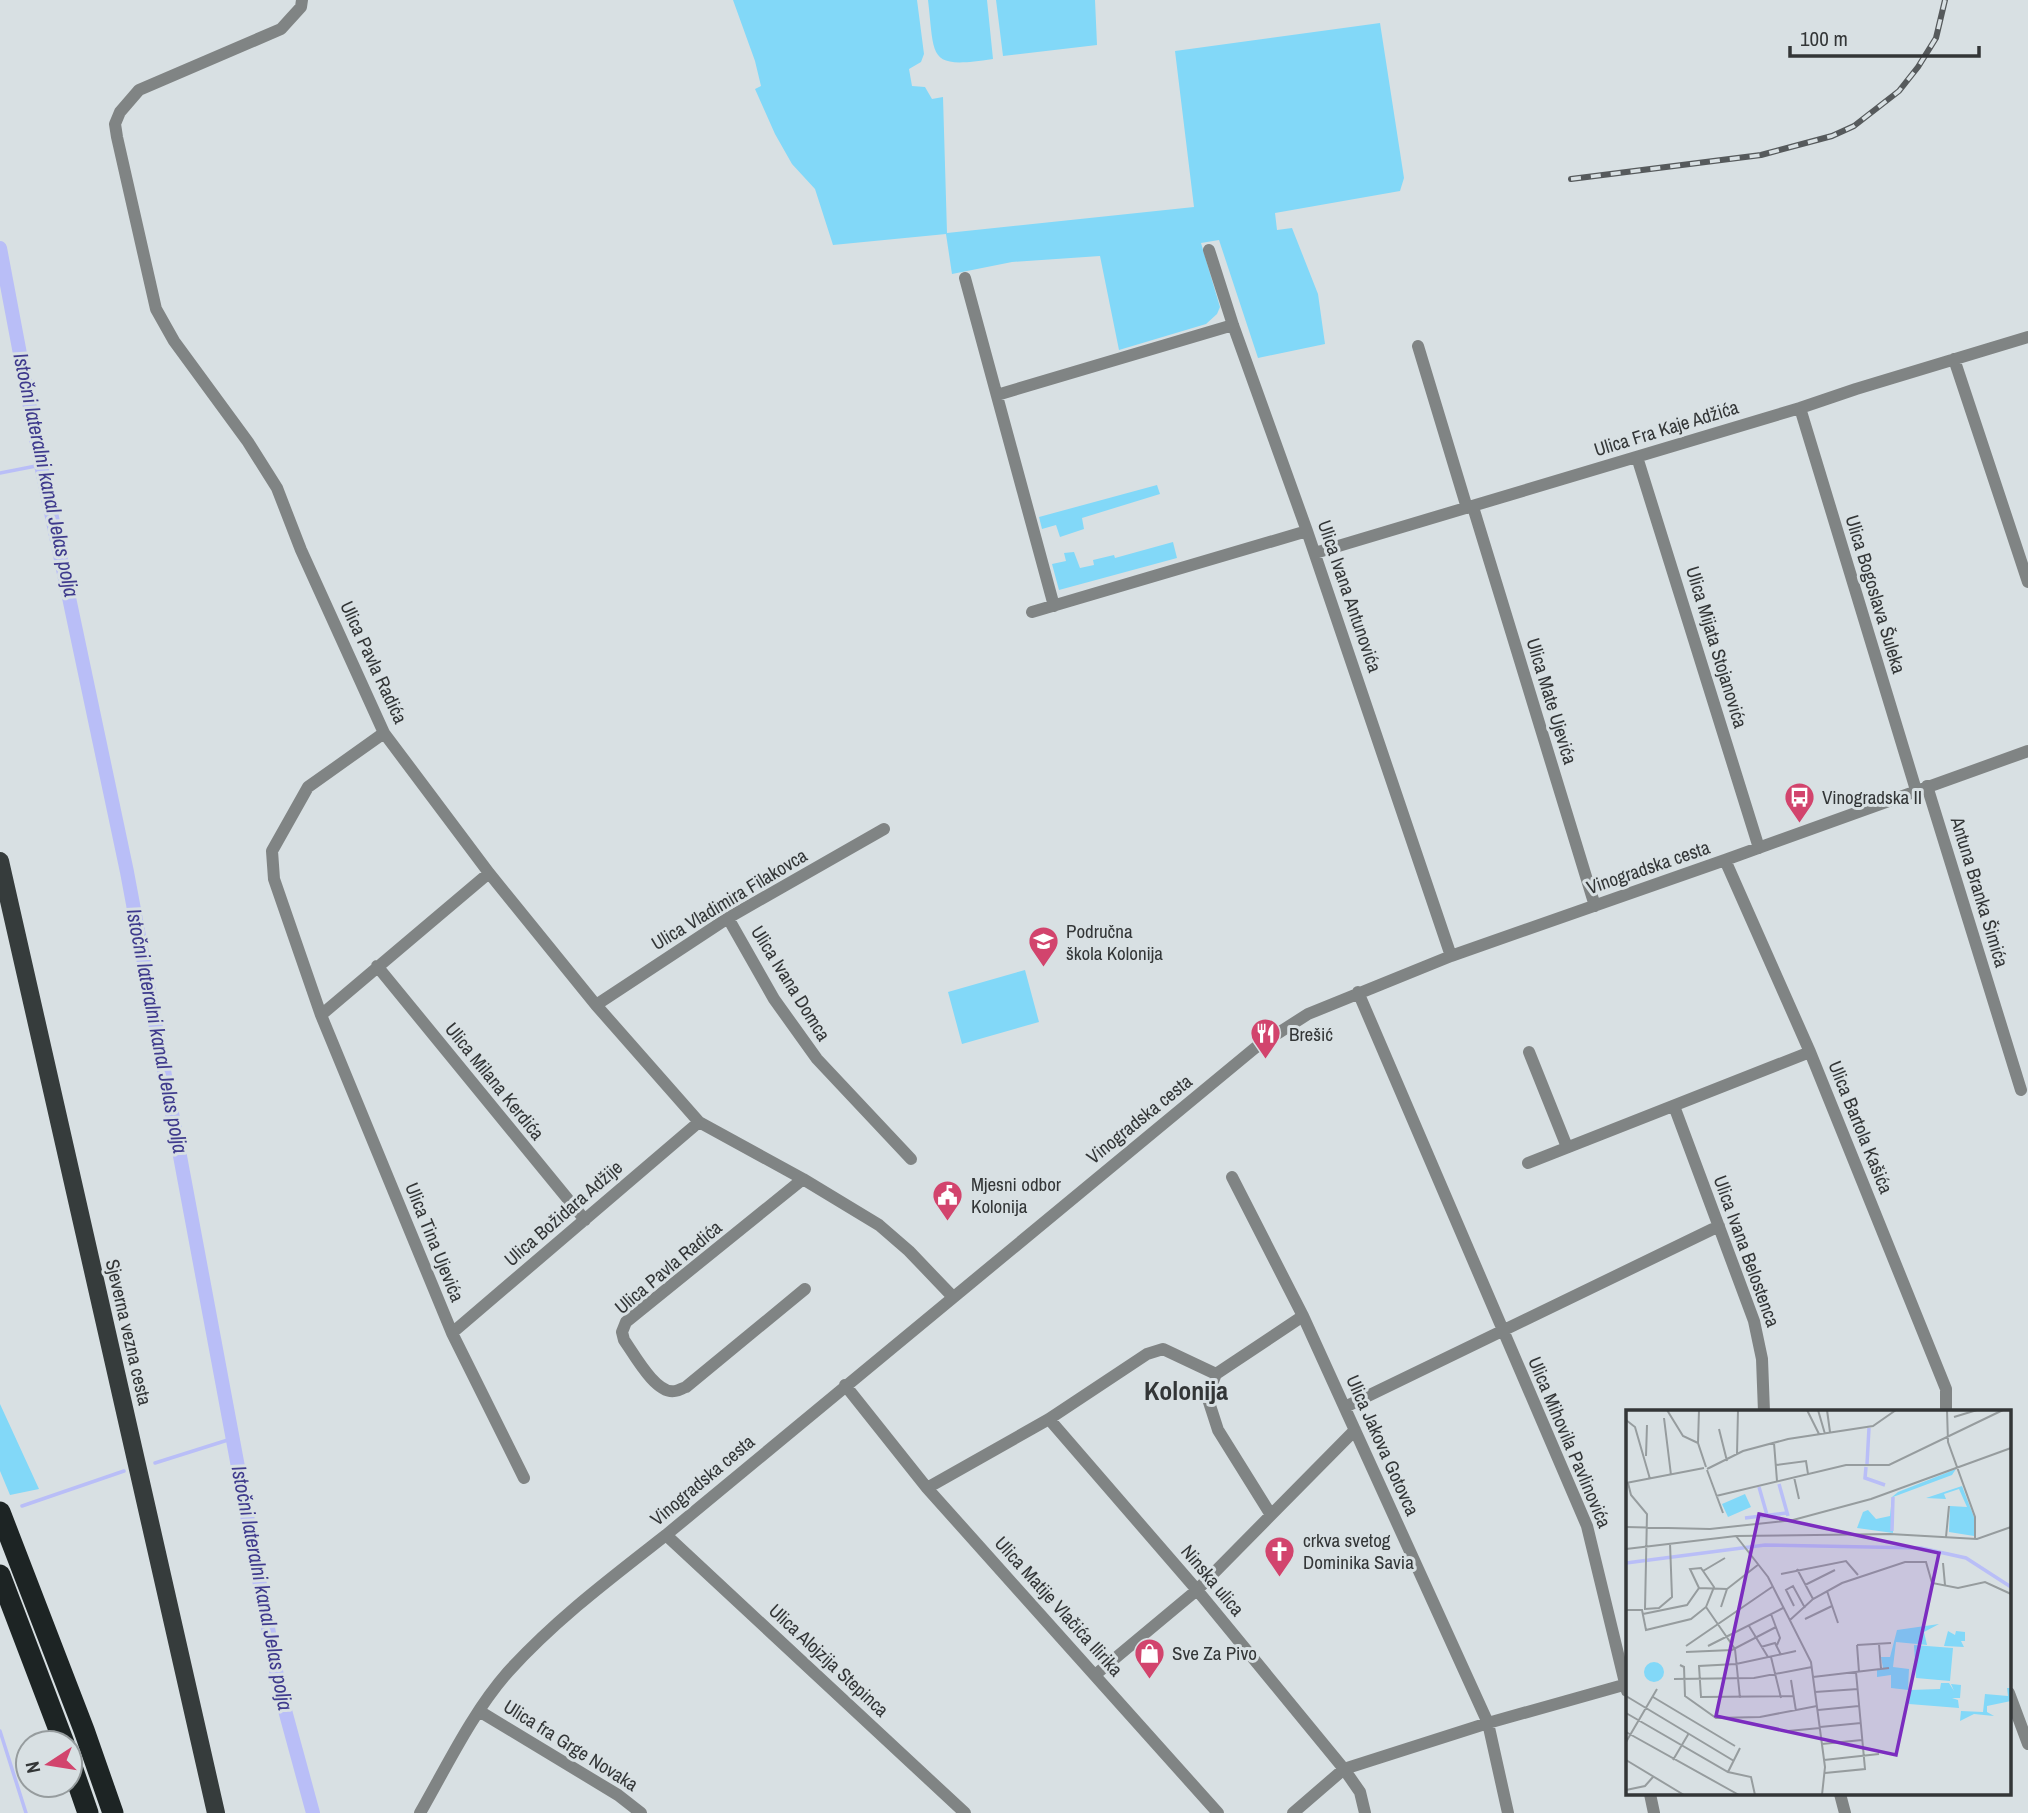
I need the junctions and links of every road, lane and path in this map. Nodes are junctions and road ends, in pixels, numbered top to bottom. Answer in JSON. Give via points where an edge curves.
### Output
{"nodes":[{"id":1,"x":302,"y":0,"type":"edge"},
{"id":2,"x":1209,"y":250,"type":"dead end"},
{"id":3,"x":965,"y":278,"type":"dead end"},
{"id":4,"x":1233,"y":325,"type":"junction"},
{"id":5,"x":2028,"y":337,"type":"edge"},
{"id":6,"x":1418,"y":346,"type":"dead end"},
{"id":7,"x":1954,"y":359,"type":"junction"},
{"id":8,"x":997,"y":396,"type":"junction"},
{"id":9,"x":1800,"y":408,"type":"junction"},
{"id":10,"x":1637,"y":457,"type":"junction"},
{"id":11,"x":1470,"y":507,"type":"junction"},
{"id":12,"x":1307,"y":531,"type":"junction"},
{"id":13,"x":1315,"y":553,"type":"junction"},
{"id":14,"x":2028,"y":582,"type":"edge"},
{"id":15,"x":1054,"y":606,"type":"junction"},
{"id":16,"x":1032,"y":612,"type":"dead end"},
{"id":17,"x":384,"y":733,"type":"junction"},
{"id":18,"x":2028,"y":751,"type":"edge"},
{"id":19,"x":1922,"y":788,"type":"junction"},
{"id":20,"x":884,"y":829,"type":"dead end"},
{"id":21,"x":1759,"y":848,"type":"junction"},
{"id":22,"x":1726,"y":860,"type":"junction"},
{"id":23,"x":0,"y":861,"type":"edge"},
{"id":24,"x":489,"y":873,"type":"junction"},
{"id":25,"x":1595,"y":906,"type":"junction"},
{"id":26,"x":728,"y":918,"type":"junction"},
{"id":27,"x":1451,"y":956,"type":"junction"},
{"id":28,"x":377,"y":967,"type":"junction"},
{"id":29,"x":1358,"y":992,"type":"junction"},
{"id":30,"x":596,"y":1005,"type":"junction"},
{"id":31,"x":321,"y":1015,"type":"junction"},
{"id":32,"x":1529,"y":1052,"type":"dead end"},
{"id":33,"x":1810,"y":1052,"type":"junction"},
{"id":34,"x":2021,"y":1090,"type":"dead end"},
{"id":35,"x":1674,"y":1106,"type":"junction"},
{"id":36,"x":699,"y":1122,"type":"junction"},
{"id":37,"x":1567,"y":1147,"type":"junction"},
{"id":38,"x":911,"y":1159,"type":"dead end"},
{"id":39,"x":1528,"y":1163,"type":"dead end"},
{"id":40,"x":1232,"y":1177,"type":"dead end"},
{"id":41,"x":803,"y":1179,"type":"junction"},
{"id":42,"x":584,"y":1220,"type":"junction"},
{"id":43,"x":1719,"y":1227,"type":"junction"},
{"id":44,"x":805,"y":1289,"type":"dead end"},
{"id":45,"x":953,"y":1297,"type":"junction"},
{"id":46,"x":1303,"y":1316,"type":"junction"},
{"id":47,"x":1502,"y":1331,"type":"junction"},
{"id":48,"x":452,"y":1333,"type":"junction"},
{"id":49,"x":1216,"y":1374,"type":"junction"},
{"id":50,"x":845,"y":1385,"type":"junction"},
{"id":51,"x":1345,"y":1407,"type":"junction"},
{"id":52,"x":1764,"y":1410,"type":"edge"},
{"id":53,"x":1946,"y":1410,"type":"edge"},
{"id":54,"x":1049,"y":1419,"type":"junction"},
{"id":55,"x":1355,"y":1430,"type":"junction"},
{"id":56,"x":524,"y":1478,"type":"dead end"},
{"id":57,"x":928,"y":1488,"type":"junction"},
{"id":58,"x":0,"y":1512,"type":"edge"},
{"id":59,"x":1271,"y":1515,"type":"junction"},
{"id":60,"x":666,"y":1535,"type":"junction"},
{"id":61,"x":0,"y":1575,"type":"edge"},
{"id":62,"x":1197,"y":1590,"type":"junction"},
{"id":63,"x":1095,"y":1675,"type":"junction"},
{"id":64,"x":1626,"y":1683,"type":"edge"},
{"id":65,"x":1626,"y":1687,"type":"edge"},
{"id":66,"x":2010,"y":1696,"type":"edge"},
{"id":67,"x":480,"y":1711,"type":"junction"},
{"id":68,"x":1488,"y":1723,"type":"junction"},
{"id":69,"x":59,"y":1729,"type":"edge"},
{"id":70,"x":2028,"y":1744,"type":"edge"},
{"id":71,"x":1343,"y":1769,"type":"junction"},
{"id":72,"x":1841,"y":1796,"type":"edge"},
{"id":73,"x":113,"y":1813,"type":"edge"},
{"id":74,"x":216,"y":1813,"type":"edge"},
{"id":75,"x":420,"y":1813,"type":"edge"},
{"id":76,"x":641,"y":1813,"type":"edge"},
{"id":77,"x":965,"y":1813,"type":"edge"},
{"id":78,"x":1218,"y":1813,"type":"edge"},
{"id":79,"x":1293,"y":1813,"type":"edge"},
{"id":80,"x":1365,"y":1813,"type":"edge"},
{"id":81,"x":1508,"y":1813,"type":"edge"},
{"id":82,"x":1845,"y":1813,"type":"edge"}],
"edges":[{"from":1,"to":17,"type":"street","name":"Ulica Pavla Radića","via":[[281,29],[139,90],[115,124],[156,309],[277,488]]},
{"from":2,"to":4,"type":"street","name":"Ulica Ivana Antunovića"},
{"from":3,"to":8,"type":"street"},
{"from":4,"to":8,"type":"street"},
{"from":4,"to":12,"type":"street","name":"Ulica Ivana Antunovića"},
{"from":5,"to":7,"type":"street","name":"Ulica Fra Kaje Adžića"},
{"from":6,"to":11,"type":"street","name":"Ulica Mate Ujevića"},
{"from":7,"to":9,"type":"street","name":"Ulica Fra Kaje Adžića"},
{"from":7,"to":14,"type":"street"},
{"from":8,"to":15,"type":"street"},
{"from":9,"to":10,"type":"street","name":"Ulica Fra Kaje Adžića"},
{"from":9,"to":19,"type":"street","name":"Ulica Bogoslava Šuleka"},
{"from":10,"to":11,"type":"street","name":"Ulica Fra Kaje Adžića"},
{"from":10,"to":21,"type":"street","name":"Ulica Mijata Stojanovića"},
{"from":11,"to":13,"type":"street","name":"Ulica Fra Kaje Adžića"},
{"from":11,"to":25,"type":"street","name":"Ulica Mate Ujevića"},
{"from":12,"to":13,"type":"street","name":"Ulica Ivana Antunovića"},
{"from":12,"to":15,"type":"street"},
{"from":13,"to":27,"type":"street","name":"Ulica Ivana Antunovića"},
{"from":15,"to":16,"type":"street"},
{"from":17,"to":24,"type":"street","name":"Ulica Pavla Radića"},
{"from":17,"to":31,"type":"street","name":"Ulica Tina Ujevića","via":[[309,786],[272,851],[274,879]]},
{"from":18,"to":19,"type":"street","name":"Vinogradska cesta"},
{"from":19,"to":21,"type":"street","name":"Vinogradska cesta"},
{"from":19,"to":34,"type":"street","name":"Antuna Branka Šimića"},
{"from":20,"to":26,"type":"street","name":"Ulica Vladimira Filakovca"},
{"from":21,"to":22,"type":"street","name":"Vinogradska cesta"},
{"from":22,"to":25,"type":"street","name":"Vinogradska cesta"},
{"from":22,"to":33,"type":"street","name":"Ulica Bartola Kašića"},
{"from":23,"to":74,"type":"main road","name":"Sjeverna vezna cesta"},
{"from":24,"to":28,"type":"street"},
{"from":24,"to":30,"type":"street","name":"Ulica Pavla Radića"},
{"from":25,"to":27,"type":"street","name":"Vinogradska cesta"},
{"from":26,"to":30,"type":"street","name":"Ulica Vladimira Filakovca"},
{"from":26,"to":38,"type":"street","name":"Ulica Ivana Domca","via":[[774,999],[817,1059]]},
{"from":27,"to":29,"type":"street","name":"Vinogradska cesta"},
{"from":28,"to":31,"type":"street"},
{"from":28,"to":42,"type":"street","name":"Ulica Milana Kerdića"},
{"from":29,"to":45,"type":"street","name":"Vinogradska cesta","via":[[1308,1014],[1255,1048]]},
{"from":29,"to":47,"type":"street","name":"Ulica Mihovila Pavlinovića"},
{"from":30,"to":36,"type":"street","name":"Ulica Pavla Radića"},
{"from":31,"to":48,"type":"street","name":"Ulica Tina Ujevića"},
{"from":32,"to":37,"type":"street"},
{"from":33,"to":35,"type":"street"},
{"from":33,"to":53,"type":"street","name":"Ulica Bartola Kašića","via":[[1946,1389]]},
{"from":35,"to":37,"type":"street"},
{"from":35,"to":43,"type":"street","name":"Ulica Ivana Belostenca"},
{"from":36,"to":41,"type":"street","name":"Ulica Pavla Radića"},
{"from":36,"to":42,"type":"street","name":"Ulica Božidara Adžije"},
{"from":37,"to":39,"type":"street"},
{"from":40,"to":46,"type":"street","name":"Ulica Jakova Gotovca"},
{"from":41,"to":44,"type":"street","name":"Ulica Pavla Radića","via":[[626,1322],[624,1340],[657,1386],[675,1392]]},
{"from":41,"to":45,"type":"street","name":"Ulica Pavla Radića","via":[[879,1225]]},
{"from":42,"to":48,"type":"street","name":"Ulica Božidara Adžije"},
{"from":43,"to":47,"type":"street"},
{"from":43,"to":52,"type":"street","name":"Ulica Ivana Belostenca","via":[[1754,1321],[1762,1359]]},
{"from":45,"to":50,"type":"street","name":"Vinogradska cesta"},
{"from":46,"to":49,"type":"street"},
{"from":46,"to":51,"type":"street","name":"Ulica Jakova Gotovca"},
{"from":47,"to":51,"type":"street"},
{"from":47,"to":64,"type":"street","name":"Ulica Mihovila Pavlinovića","via":[[1587,1526]]},
{"from":48,"to":56,"type":"street","name":"Ulica Tina Ujevića"},
{"from":49,"to":54,"type":"street","via":[[1163,1349],[1147,1354]]},
{"from":49,"to":59,"type":"street","via":[[1207,1396],[1219,1430]]},
{"from":50,"to":57,"type":"street","name":"Ulica Matije Vlačića Ilirika"},
{"from":50,"to":60,"type":"street","name":"Vinogradska cesta"},
{"from":51,"to":55,"type":"street","name":"Ulica Jakova Gotovca"},
{"from":54,"to":57,"type":"street"},
{"from":54,"to":62,"type":"street","name":"Ninska ulica"},
{"from":55,"to":59,"type":"street"},
{"from":55,"to":68,"type":"street","name":"Ulica Jakova Gotovca"},
{"from":57,"to":63,"type":"street","name":"Ulica Matije Vlačića Ilirika"},
{"from":58,"to":73,"type":"highway"},
{"from":59,"to":62,"type":"street"},
{"from":60,"to":67,"type":"street","name":"Vinogradska cesta","via":[[543,1638],[508,1673]]},
{"from":60,"to":77,"type":"street","name":"Ulica Alojzija Stepinca"},
{"from":61,"to":69,"type":"highway"},
{"from":62,"to":63,"type":"street"},
{"from":62,"to":71,"type":"street","name":"Ninska ulica"},
{"from":63,"to":78,"type":"street","name":"Ulica Matije Vlačića Ilirika"},
{"from":65,"to":68,"type":"street"},
{"from":66,"to":70,"type":"street"},
{"from":67,"to":75,"type":"street","name":"Vinogradska cesta"},
{"from":67,"to":76,"type":"street","name":"Ulica fra Grge Novaka"},
{"from":68,"to":71,"type":"street"},
{"from":68,"to":81,"type":"street","name":"Ulica Jakova Gotovca"},
{"from":71,"to":79,"type":"street"},
{"from":71,"to":80,"type":"street","name":"Ninska ulica","via":[[1360,1792]]},
{"from":72,"to":82,"type":"street"}]}
